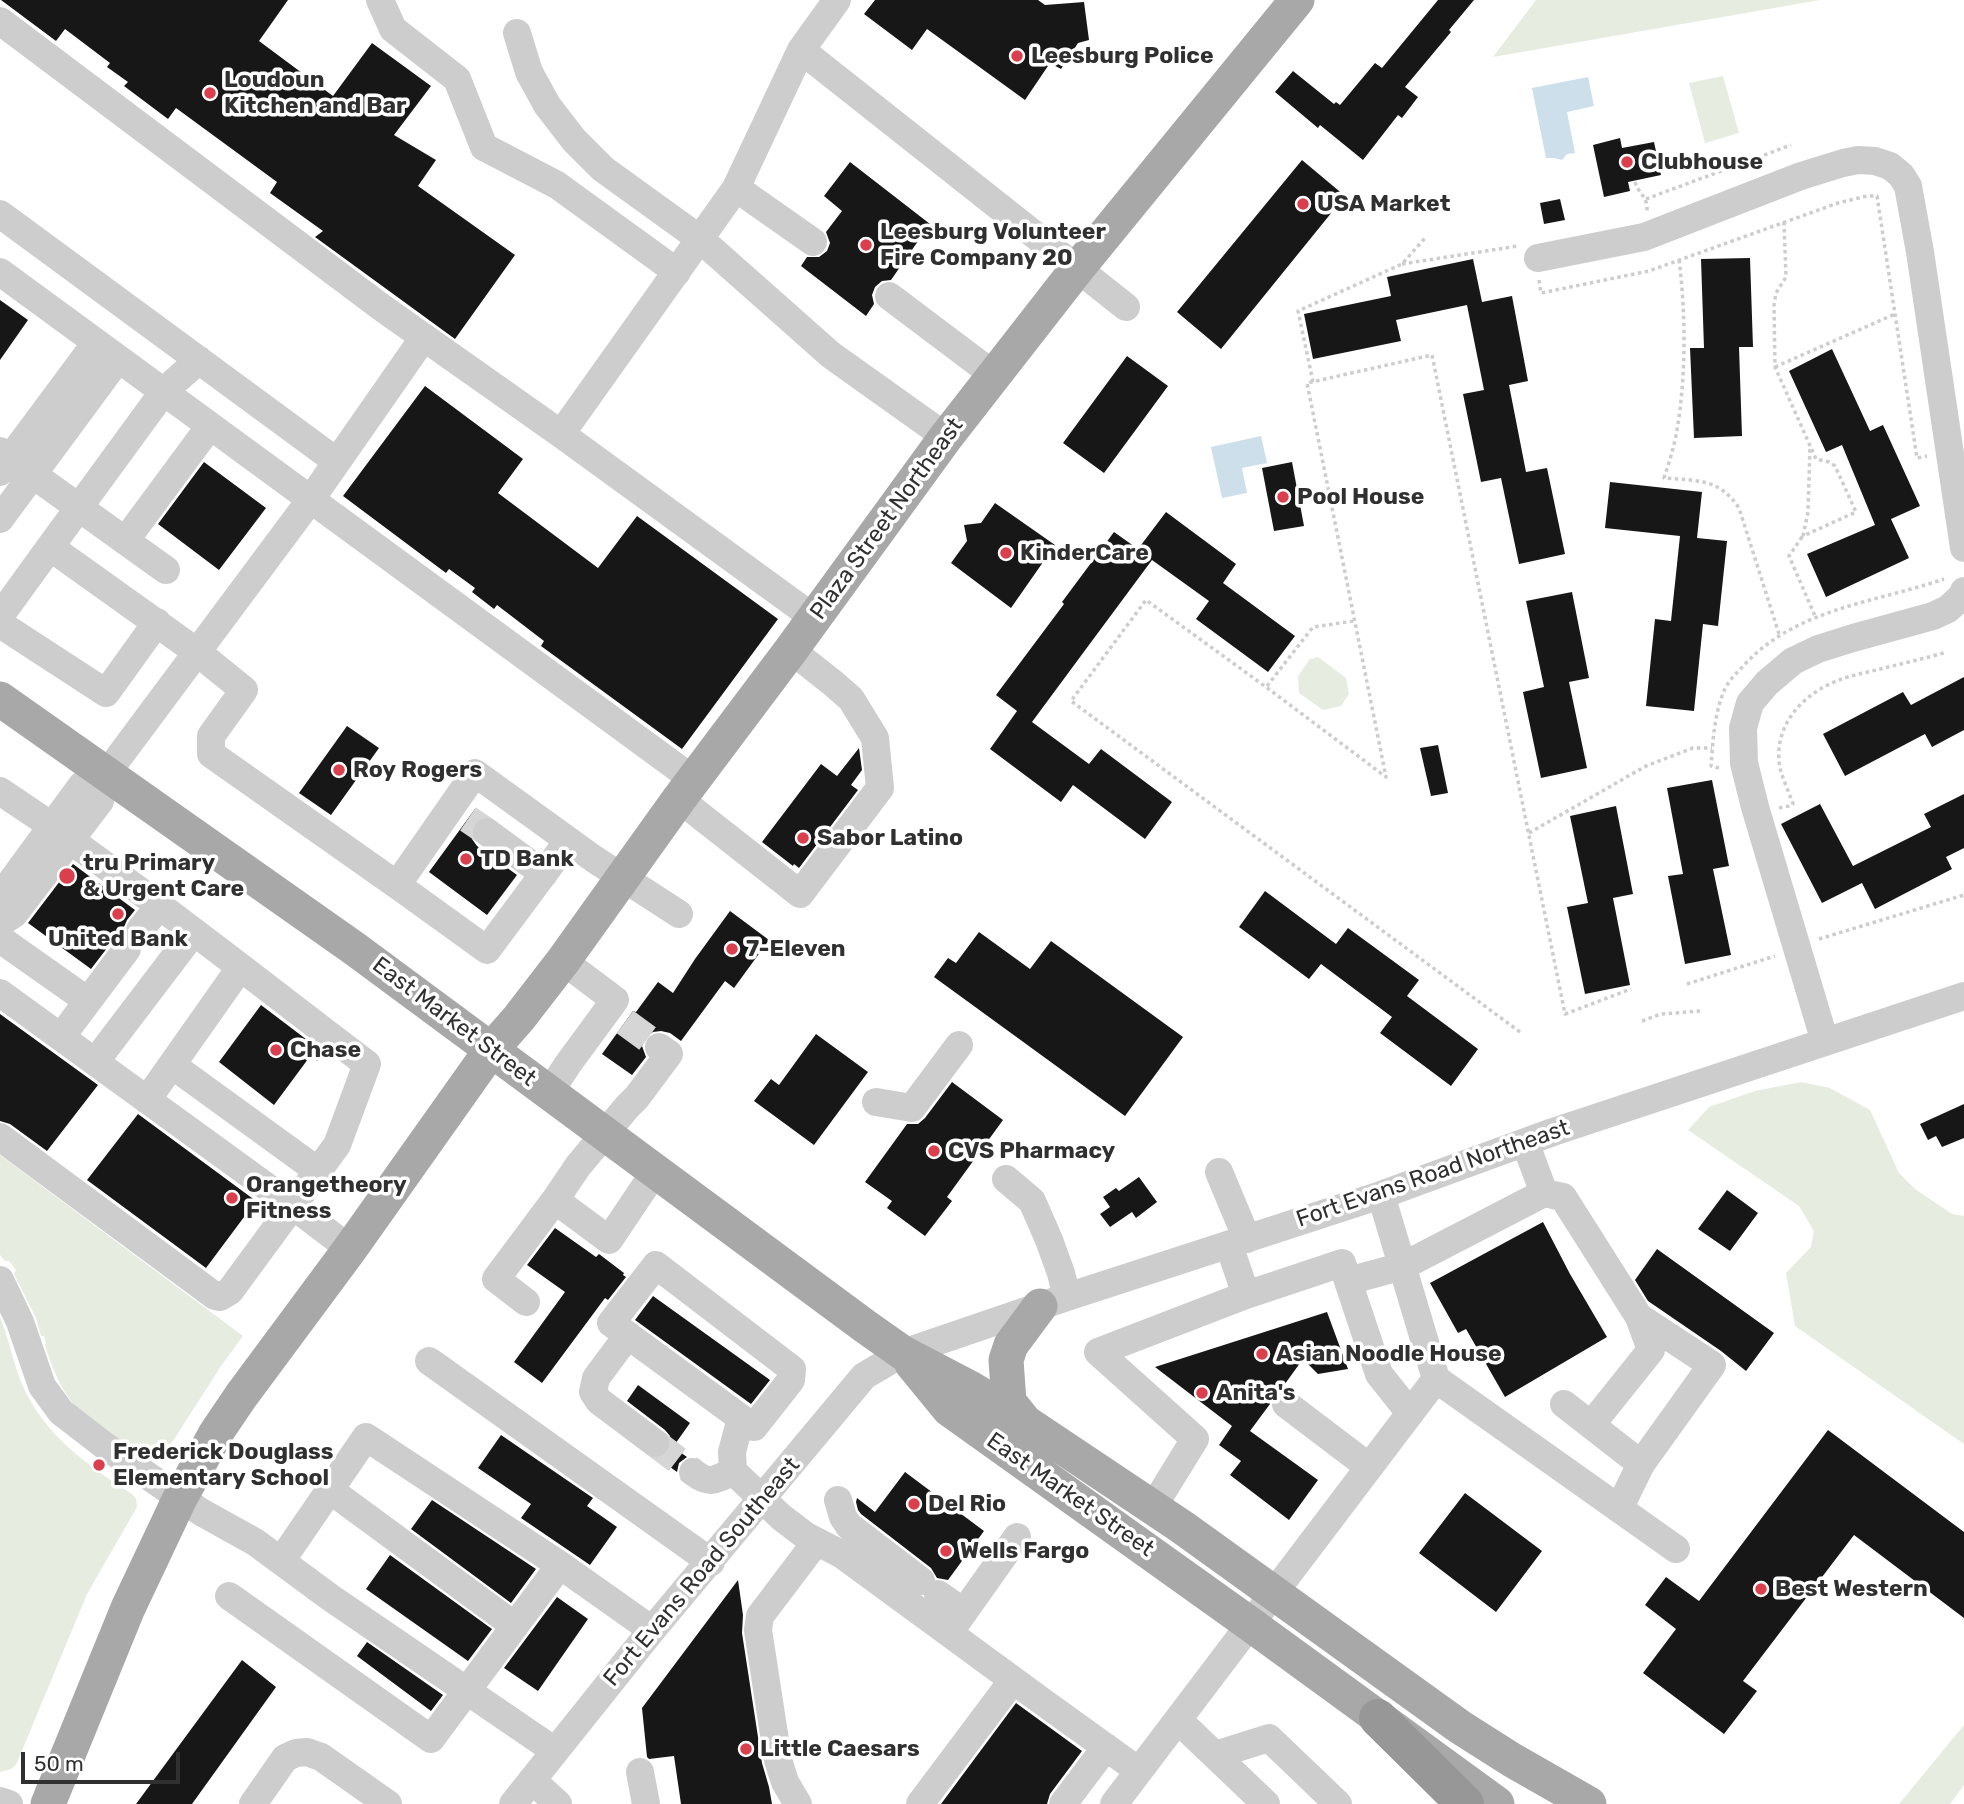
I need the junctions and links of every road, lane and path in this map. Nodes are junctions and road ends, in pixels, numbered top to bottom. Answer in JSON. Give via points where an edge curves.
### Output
{"nodes":[{"id":1,"x":380,"y":0,"type":"edge"},
{"id":2,"x":837,"y":0,"type":"edge"},
{"id":3,"x":1297,"y":0,"type":"edge"},
{"id":4,"x":0,"y":21,"type":"edge"},
{"id":5,"x":517,"y":33,"type":"dead end"},
{"id":6,"x":802,"y":50,"type":"junction"},
{"id":7,"x":1791,"y":145,"type":"dead end"},
{"id":8,"x":736,"y":188,"type":"junction"},
{"id":9,"x":1646,"y":199,"type":"dead end"},
{"id":10,"x":0,"y":214,"type":"edge"},
{"id":11,"x":1784,"y":222,"type":"junction"},
{"id":12,"x":1426,"y":237,"type":"dead end"},
{"id":13,"x":700,"y":239,"type":"junction"},
{"id":14,"x":813,"y":242,"type":"dead end"},
{"id":15,"x":45,"y":247,"type":"junction"},
{"id":16,"x":1531,"y":257,"type":"junction"},
{"id":17,"x":1679,"y":260,"type":"junction"},
{"id":18,"x":1402,"y":264,"type":"junction"},
{"id":19,"x":1077,"y":269,"type":"junction"},
{"id":20,"x":677,"y":272,"type":"junction"},
{"id":21,"x":9,"y":279,"type":"edge"},
{"id":22,"x":889,"y":296,"type":"dead end"},
{"id":23,"x":1126,"y":307,"type":"dead end"},
{"id":24,"x":1895,"y":314,"type":"junction"},
{"id":25,"x":424,"y":337,"type":"junction"},
{"id":26,"x":107,"y":351,"type":"junction"},
{"id":27,"x":199,"y":360,"type":"junction"},
{"id":28,"x":1775,"y":367,"type":"junction"},
{"id":29,"x":994,"y":375,"type":"junction"},
{"id":30,"x":1313,"y":382,"type":"junction"},
{"id":31,"x":164,"y":391,"type":"junction"},
{"id":32,"x":210,"y":426,"type":"junction"},
{"id":33,"x":561,"y":434,"type":"junction"},
{"id":34,"x":946,"y":437,"type":"junction"},
{"id":35,"x":1810,"y":446,"type":"junction"},
{"id":36,"x":1936,"y":455,"type":"dead end"},
{"id":37,"x":336,"y":461,"type":"junction"},
{"id":38,"x":11,"y":464,"type":"edge"},
{"id":39,"x":311,"y":499,"type":"junction"},
{"id":40,"x":79,"y":507,"type":"junction"},
{"id":41,"x":0,"y":519,"type":"edge"},
{"id":42,"x":1803,"y":536,"type":"junction"},
{"id":43,"x":125,"y":541,"type":"junction"},
{"id":44,"x":50,"y":547,"type":"junction"},
{"id":45,"x":1964,"y":548,"type":"edge"},
{"id":46,"x":166,"y":570,"type":"dead end"},
{"id":47,"x":1959,"y":583,"type":"edge"},
{"id":48,"x":0,"y":616,"type":"edge"},
{"id":49,"x":1815,"y":616,"type":"junction"},
{"id":50,"x":814,"y":618,"type":"junction"},
{"id":51,"x":1354,"y":621,"type":"junction"},
{"id":52,"x":157,"y":622,"type":"junction"},
{"id":53,"x":0,"y":624,"type":"edge"},
{"id":54,"x":1779,"y":635,"type":"junction"},
{"id":55,"x":791,"y":650,"type":"junction"},
{"id":56,"x":197,"y":652,"type":"junction"},
{"id":57,"x":1947,"y":652,"type":"dead end"},
{"id":58,"x":1266,"y":687,"type":"junction"},
{"id":59,"x":0,"y":699,"type":"edge"},
{"id":60,"x":1712,"y":748,"type":"junction"},
{"id":61,"x":1720,"y":768,"type":"dead end"},
{"id":62,"x":107,"y":774,"type":"junction"},
{"id":63,"x":687,"y":790,"type":"junction"},
{"id":64,"x":0,"y":791,"type":"edge"},
{"id":65,"x":1774,"y":808,"type":"dead end"},
{"id":66,"x":469,"y":819,"type":"junction"},
{"id":67,"x":61,"y":833,"type":"junction"},
{"id":68,"x":1528,"y":834,"type":"junction"},
{"id":69,"x":568,"y":841,"type":"junction"},
{"id":70,"x":544,"y":874,"type":"junction"},
{"id":71,"x":623,"y":879,"type":"junction"},
{"id":72,"x":397,"y":885,"type":"junction"},
{"id":73,"x":1964,"y":895,"type":"edge"},
{"id":74,"x":0,"y":897,"type":"edge"},
{"id":75,"x":160,"y":905,"type":"junction"},
{"id":76,"x":679,"y":914,"type":"dead end"},
{"id":77,"x":0,"y":923,"type":"edge"},
{"id":78,"x":193,"y":933,"type":"junction"},
{"id":79,"x":0,"y":939,"type":"edge"},
{"id":80,"x":1812,"y":941,"type":"dead end"},
{"id":81,"x":1774,"y":956,"type":"dead end"},
{"id":82,"x":563,"y":961,"type":"junction"},
{"id":83,"x":240,"y":968,"type":"junction"},
{"id":84,"x":1687,"y":984,"type":"dead end"},
{"id":85,"x":1631,"y":989,"type":"dead end"},
{"id":86,"x":0,"y":993,"type":"edge"},
{"id":87,"x":1964,"y":996,"type":"edge"},
{"id":88,"x":88,"y":1001,"type":"junction"},
{"id":89,"x":1700,"y":1011,"type":"dead end"},
{"id":90,"x":1642,"y":1021,"type":"dead end"},
{"id":91,"x":1520,"y":1032,"type":"dead end"},
{"id":92,"x":61,"y":1037,"type":"junction"},
{"id":93,"x":1825,"y":1042,"type":"junction"},
{"id":94,"x":959,"y":1045,"type":"dead end"},
{"id":95,"x":659,"y":1047,"type":"dead end"},
{"id":96,"x":491,"y":1050,"type":"junction"},
{"id":97,"x":96,"y":1062,"type":"junction"},
{"id":98,"x":172,"y":1065,"type":"junction"},
{"id":99,"x":549,"y":1093,"type":"junction"},
{"id":100,"x":147,"y":1100,"type":"junction"},
{"id":101,"x":876,"y":1102,"type":"dead end"},
{"id":102,"x":605,"y":1133,"type":"junction"},
{"id":103,"x":0,"y":1137,"type":"edge"},
{"id":104,"x":1525,"y":1142,"type":"junction"},
{"id":105,"x":656,"y":1170,"type":"junction"},
{"id":106,"x":318,"y":1171,"type":"junction"},
{"id":107,"x":1219,"y":1172,"type":"dead end"},
{"id":108,"x":1006,"y":1179,"type":"dead end"},
{"id":109,"x":1544,"y":1193,"type":"junction"},
{"id":110,"x":1381,"y":1195,"type":"junction"},
{"id":111,"x":555,"y":1200,"type":"junction"},
{"id":112,"x":292,"y":1205,"type":"junction"},
{"id":113,"x":1238,"y":1242,"type":"junction"},
{"id":114,"x":350,"y":1249,"type":"junction"},
{"id":115,"x":1403,"y":1266,"type":"junction"},
{"id":116,"x":0,"y":1280,"type":"edge"},
{"id":117,"x":1348,"y":1281,"type":"junction"},
{"id":118,"x":1246,"y":1295,"type":"junction"},
{"id":119,"x":1053,"y":1301,"type":"junction"},
{"id":120,"x":526,"y":1302,"type":"dead end"},
{"id":121,"x":1639,"y":1317,"type":"junction"},
{"id":122,"x":628,"y":1335,"type":"junction"},
{"id":123,"x":903,"y":1353,"type":"junction"},
{"id":124,"x":429,"y":1361,"type":"dead end"},
{"id":125,"x":1436,"y":1379,"type":"junction"},
{"id":126,"x":1286,"y":1404,"type":"dead end"},
{"id":127,"x":1564,"y":1405,"type":"dead end"},
{"id":128,"x":1410,"y":1413,"type":"junction"},
{"id":129,"x":741,"y":1418,"type":"junction"},
{"id":130,"x":1025,"y":1422,"type":"junction"},
{"id":131,"x":1591,"y":1425,"type":"junction"},
{"id":132,"x":654,"y":1443,"type":"tunnel mouth"},
{"id":133,"x":1641,"y":1464,"type":"junction"},
{"id":134,"x":1369,"y":1466,"type":"junction"},
{"id":135,"x":733,"y":1471,"type":"junction"},
{"id":136,"x":693,"y":1472,"type":"tunnel mouth"},
{"id":137,"x":330,"y":1490,"type":"junction"},
{"id":138,"x":180,"y":1498,"type":"junction"},
{"id":139,"x":761,"y":1499,"type":"junction"},
{"id":140,"x":838,"y":1500,"type":"dead end"},
{"id":141,"x":1153,"y":1507,"type":"junction"},
{"id":142,"x":1619,"y":1509,"type":"junction"},
{"id":143,"x":1017,"y":1537,"type":"dead end"},
{"id":144,"x":816,"y":1542,"type":"junction"},
{"id":145,"x":1676,"y":1549,"type":"dead end"},
{"id":146,"x":281,"y":1561,"type":"junction"},
{"id":147,"x":710,"y":1562,"type":"junction"},
{"id":148,"x":560,"y":1565,"type":"junction"},
{"id":149,"x":1273,"y":1593,"type":"junction"},
{"id":150,"x":229,"y":1596,"type":"dead end"},
{"id":151,"x":956,"y":1622,"type":"junction"},
{"id":152,"x":1250,"y":1624,"type":"junction"},
{"id":153,"x":515,"y":1626,"type":"junction"},
{"id":154,"x":652,"y":1630,"type":"junction"},
{"id":155,"x":1013,"y":1680,"type":"junction"},
{"id":156,"x":467,"y":1691,"type":"junction"},
{"id":157,"x":1378,"y":1718,"type":"junction"},
{"id":158,"x":1178,"y":1720,"type":"junction"},
{"id":159,"x":1106,"y":1747,"type":"junction"},
{"id":160,"x":555,"y":1751,"type":"junction"},
{"id":161,"x":1215,"y":1755,"type":"junction"},
{"id":162,"x":1139,"y":1771,"type":"junction"},
{"id":163,"x":640,"y":1772,"type":"dead end"},
{"id":164,"x":532,"y":1780,"type":"junction"},
{"id":165,"x":0,"y":1801,"type":"edge"},
{"id":166,"x":1575,"y":1801,"type":"edge"},
{"id":167,"x":9,"y":1804,"type":"edge"},
{"id":168,"x":48,"y":1804,"type":"edge"},
{"id":169,"x":253,"y":1804,"type":"edge"},
{"id":170,"x":388,"y":1804,"type":"edge"},
{"id":171,"x":513,"y":1804,"type":"edge"},
{"id":172,"x":558,"y":1804,"type":"edge"},
{"id":173,"x":646,"y":1804,"type":"edge"},
{"id":174,"x":798,"y":1804,"type":"edge"},
{"id":175,"x":920,"y":1804,"type":"edge"},
{"id":176,"x":1063,"y":1804,"type":"edge"},
{"id":177,"x":1114,"y":1804,"type":"edge"},
{"id":178,"x":1266,"y":1804,"type":"edge"},
{"id":179,"x":1338,"y":1804,"type":"edge"},
{"id":180,"x":1465,"y":1804,"type":"edge"},
{"id":181,"x":1497,"y":1804,"type":"edge"}],
"edges":[{"from":1,"to":20,"type":"street","via":[[393,29],[457,79],[484,147],[557,185]]},
{"from":2,"to":6,"type":"street"},
{"from":3,"to":19,"type":"main road","name":"Plaza Street Northeast"},
{"from":4,"to":25,"type":"street"},
{"from":5,"to":13,"type":"street","via":[[529,72],[574,139],[603,169]]},
{"from":6,"to":8,"type":"street"},
{"from":6,"to":19,"type":"street"},
{"from":7,"to":9,"type":"path"},
{"from":8,"to":13,"type":"street"},
{"from":8,"to":14,"type":"street"},
{"from":10,"to":15,"type":"street"},
{"from":11,"to":17,"type":"path"},
{"from":11,"to":24,"type":"path","via":[[1838,203],[1877,196]]},
{"from":11,"to":28,"type":"path","via":[[1786,277],[1774,305]]},
{"from":12,"to":18,"type":"path"},
{"from":13,"to":20,"type":"street"},
{"from":13,"to":34,"type":"street","via":[[831,355]]},
{"from":15,"to":21,"type":"street"},
{"from":15,"to":27,"type":"street"},
{"from":16,"to":17,"type":"path","via":[[1541,293],[1649,271]]},
{"from":16,"to":18,"type":"path"},
{"from":16,"to":45,"type":"street","via":[[1644,237],[1843,163],[1875,161],[1890,166],[1908,186]]},
{"from":17,"to":54,"type":"path","via":[[1681,401],[1664,478],[1702,481],[1731,495],[1740,508]]},
{"from":18,"to":30,"type":"path","via":[[1298,311]]},
{"from":19,"to":23,"type":"street"},
{"from":19,"to":29,"type":"main road","name":"Plaza Street Northeast"},
{"from":20,"to":33,"type":"street"},
{"from":21,"to":26,"type":"street"},
{"from":22,"to":29,"type":"street"},
{"from":24,"to":28,"type":"path"},
{"from":24,"to":36,"type":"path","via":[[1917,458]]},
{"from":25,"to":33,"type":"street"},
{"from":25,"to":37,"type":"street"},
{"from":26,"to":31,"type":"street"},
{"from":26,"to":38,"type":"street"},
{"from":27,"to":31,"type":"street"},
{"from":27,"to":37,"type":"street"},
{"from":28,"to":35,"type":"path"},
{"from":29,"to":34,"type":"main road","name":"Plaza Street Northeast"},
{"from":30,"to":51,"type":"path","via":[[1307,383]]},
{"from":30,"to":68,"type":"path","via":[[1432,355]]},
{"from":31,"to":32,"type":"street"},
{"from":31,"to":40,"type":"street"},
{"from":32,"to":39,"type":"street"},
{"from":32,"to":43,"type":"street"},
{"from":33,"to":50,"type":"street"},
{"from":34,"to":50,"type":"main road","name":"Plaza Street Northeast"},
{"from":35,"to":42,"type":"path"},
{"from":35,"to":42,"type":"path","via":[[1816,459],[1835,466],[1856,512]]},
{"from":37,"to":39,"type":"street"},
{"from":38,"to":40,"type":"street"},
{"from":38,"to":41,"type":"street"},
{"from":39,"to":56,"type":"street"},
{"from":39,"to":63,"type":"street"},
{"from":40,"to":43,"type":"street"},
{"from":40,"to":44,"type":"street"},
{"from":42,"to":49,"type":"path","via":[[1789,556]]},
{"from":43,"to":46,"type":"street"},
{"from":44,"to":48,"type":"street"},
{"from":44,"to":52,"type":"street"},
{"from":47,"to":49,"type":"path","via":[[1925,585]]},
{"from":47,"to":93,"type":"street","via":[[1963,595],[1948,609],[1818,649],[1793,661],[1750,703],[1743,728],[1744,763]]},
{"from":49,"to":54,"type":"path"},
{"from":50,"to":55,"type":"main road","name":"Plaza Street Northeast"},
{"from":51,"to":58,"type":"path","via":[[1313,627]]},
{"from":51,"to":58,"type":"path","via":[[1386,777]]},
{"from":52,"to":53,"type":"street","via":[[106,693]]},
{"from":52,"to":56,"type":"street"},
{"from":54,"to":60,"type":"path","via":[[1732,677],[1716,717]]},
{"from":55,"to":63,"type":"main road","name":"Plaza Street Northeast"},
{"from":55,"to":63,"type":"street","via":[[851,699],[875,738],[880,788],[800,894]]},
{"from":56,"to":62,"type":"street"},
{"from":56,"to":72,"type":"street","via":[[244,690],[211,736],[211,754]]},
{"from":57,"to":65,"type":"path","via":[[1842,679],[1816,691],[1796,708],[1782,733],[1779,751],[1793,804]]},
{"from":58,"to":91,"type":"path","via":[[1146,600],[1071,701]]},
{"from":59,"to":62,"type":"main road","name":"East Market Street"},
{"from":60,"to":61,"type":"path","via":[[1711,766]]},
{"from":60,"to":68,"type":"path","via":[[1692,748],[1646,766]]},
{"from":62,"to":67,"type":"street","via":[[82,785]]},
{"from":62,"to":96,"type":"main road","name":"East Market Street"},
{"from":63,"to":71,"type":"main road","name":"Plaza Street Northeast"},
{"from":64,"to":67,"type":"street"},
{"from":66,"to":69,"type":"street","via":[[475,774]]},
{"from":66,"to":70,"type":"street"},
{"from":66,"to":72,"type":"street"},
{"from":67,"to":74,"type":"street"},
{"from":67,"to":75,"type":"street"},
{"from":67,"to":77,"type":"street","via":[[14,914]]},
{"from":68,"to":85,"type":"path","via":[[1565,1014]]},
{"from":69,"to":70,"type":"street"},
{"from":69,"to":71,"type":"street"},
{"from":70,"to":72,"type":"street","via":[[487,950]]},
{"from":71,"to":76,"type":"street"},
{"from":71,"to":82,"type":"main road","name":"Plaza Street Northeast"},
{"from":73,"to":80,"type":"path"},
{"from":75,"to":78,"type":"street"},
{"from":75,"to":88,"type":"street"},
{"from":78,"to":83,"type":"street"},
{"from":78,"to":97,"type":"street"},
{"from":79,"to":88,"type":"street"},
{"from":81,"to":84,"type":"path"},
{"from":82,"to":96,"type":"main road","name":"Plaza Street Northeast"},
{"from":82,"to":99,"type":"street","via":[[618,1005]]},
{"from":83,"to":98,"type":"street"},
{"from":83,"to":106,"type":"street","via":[[367,1064],[337,1145]]},
{"from":86,"to":92,"type":"street"},
{"from":87,"to":93,"type":"street","name":"Fort Evans Road Northeast"},
{"from":88,"to":92,"type":"street"},
{"from":89,"to":90,"type":"path","via":[[1661,1014]]},
{"from":92,"to":97,"type":"street"},
{"from":93,"to":104,"type":"street","name":"Fort Evans Road Northeast"},
{"from":94,"to":101,"type":"street","via":[[912,1108]]},
{"from":95,"to":102,"type":"street","via":[[669,1054]]},
{"from":96,"to":99,"type":"main road","name":"East Market Street"},
{"from":96,"to":114,"type":"main road","name":"Plaza Street Northeast"},
{"from":97,"to":100,"type":"street"},
{"from":98,"to":100,"type":"street"},
{"from":98,"to":106,"type":"street"},
{"from":99,"to":102,"type":"main road","name":"East Market Street"},
{"from":100,"to":112,"type":"street"},
{"from":102,"to":105,"type":"main road","name":"East Market Street"},
{"from":102,"to":111,"type":"street"},
{"from":103,"to":112,"type":"street","via":[[215,1296],[230,1291]]},
{"from":104,"to":109,"type":"street"},
{"from":104,"to":110,"type":"street","name":"Fort Evans Road Northeast"},
{"from":105,"to":111,"type":"street","via":[[610,1240]]},
{"from":105,"to":123,"type":"main road","name":"East Market Street"},
{"from":106,"to":112,"type":"street"},
{"from":107,"to":113,"type":"street"},
{"from":108,"to":119,"type":"street","via":[[1032,1201],[1049,1240],[1061,1273]]},
{"from":109,"to":115,"type":"street"},
{"from":109,"to":121,"type":"street","via":[[1563,1197]]},
{"from":110,"to":113,"type":"street","name":"Fort Evans Road Northeast"},
{"from":110,"to":115,"type":"street"},
{"from":111,"to":120,"type":"street","via":[[496,1279]]},
{"from":112,"to":114,"type":"street"},
{"from":113,"to":118,"type":"street"},
{"from":113,"to":119,"type":"street","name":"Fort Evans Road Northeast"},
{"from":114,"to":138,"type":"main road","name":"Plaza Street Northeast","via":[[216,1433]]},
{"from":115,"to":117,"type":"street"},
{"from":115,"to":125,"type":"street"},
{"from":116,"to":138,"type":"street","via":[[42,1386],[61,1412]]},
{"from":117,"to":118,"type":"street","via":[[1342,1263]]},
{"from":117,"to":128,"type":"street","via":[[1379,1374]]},
{"from":118,"to":141,"type":"street","via":[[1098,1352],[1195,1438]]},
{"from":119,"to":123,"type":"street","name":"Fort Evans Road Northeast"},
{"from":119,"to":130,"type":"main road","via":[[1011,1345],[1006,1360],[1009,1402]]},
{"from":121,"to":131,"type":"street","via":[[1651,1350]]},
{"from":121,"to":133,"type":"street","via":[[1712,1365]]},
{"from":122,"to":129,"type":"street"},
{"from":122,"to":129,"type":"street","via":[[611,1323],[656,1265],[792,1369],[791,1380],[754,1427]]},
{"from":122,"to":132,"type":"street","via":[[596,1378],[593,1392]]},
{"from":123,"to":130,"type":"main road","name":"East Market Street"},
{"from":123,"to":139,"type":"street","name":"Fort Evans Road Southeast","via":[[864,1376]]},
{"from":123,"to":152,"type":"main road","name":"East Market Street","via":[[949,1409]]},
{"from":124,"to":147,"type":"street"},
{"from":125,"to":128,"type":"street"},
{"from":125,"to":142,"type":"street"},
{"from":126,"to":134,"type":"street"},
{"from":127,"to":131,"type":"street"},
{"from":128,"to":134,"type":"street"},
{"from":129,"to":135,"type":"street","via":[[732,1452]]},
{"from":130,"to":141,"type":"main road","name":"East Market Street"},
{"from":131,"to":133,"type":"street"},
{"from":133,"to":142,"type":"street"},
{"from":134,"to":149,"type":"street"},
{"from":135,"to":136,"type":"street","via":[[715,1480],[701,1479]]},
{"from":135,"to":139,"type":"street"},
{"from":137,"to":146,"type":"street"},
{"from":137,"to":148,"type":"street","via":[[366,1437]]},
{"from":137,"to":153,"type":"street"},
{"from":138,"to":146,"type":"street"},
{"from":138,"to":168,"type":"main road","name":"Plaza Street Northeast","via":[[128,1608]]},
{"from":139,"to":144,"type":"street"},
{"from":139,"to":147,"type":"street","name":"Fort Evans Road Southeast"},
{"from":140,"to":151,"type":"street","via":[[849,1526],[929,1587]]},
{"from":141,"to":149,"type":"main road","name":"East Market Street"},
{"from":142,"to":145,"type":"street"},
{"from":143,"to":151,"type":"street"},
{"from":144,"to":151,"type":"street"},
{"from":144,"to":174,"type":"street","via":[[760,1616],[758,1630],[778,1760]]},
{"from":146,"to":156,"type":"street"},
{"from":147,"to":154,"type":"street","name":"Fort Evans Road Southeast"},
{"from":148,"to":153,"type":"street"},
{"from":148,"to":154,"type":"street"},
{"from":149,"to":152,"type":"street"},
{"from":149,"to":166,"type":"main road","name":"East Market Street","via":[[1461,1727]]},
{"from":150,"to":156,"type":"street","via":[[430,1739]]},
{"from":151,"to":155,"type":"street"},
{"from":152,"to":157,"type":"main road","name":"East Market Street"},
{"from":152,"to":158,"type":"street"},
{"from":153,"to":156,"type":"street"},
{"from":154,"to":160,"type":"street","name":"Fort Evans Road Southeast"},
{"from":155,"to":159,"type":"street"},
{"from":155,"to":175,"type":"street"},
{"from":156,"to":160,"type":"street"},
{"from":157,"to":180,"type":"highway"},
{"from":157,"to":181,"type":"main road","name":"East Market Street"},
{"from":158,"to":161,"type":"street"},
{"from":158,"to":162,"type":"street"},
{"from":159,"to":162,"type":"street"},
{"from":159,"to":176,"type":"street"},
{"from":160,"to":164,"type":"street","name":"Fort Evans Road Southeast"},
{"from":161,"to":178,"type":"street"},
{"from":161,"to":179,"type":"street","via":[[1269,1738]]},
{"from":162,"to":177,"type":"street"},
{"from":163,"to":173,"type":"street"},
{"from":164,"to":171,"type":"street","name":"Fort Evans Road Southeast"},
{"from":164,"to":172,"type":"street"},
{"from":165,"to":167,"type":"street"},
{"from":169,"to":170,"type":"street","via":[[285,1758],[307,1752],[321,1756]]}]}
